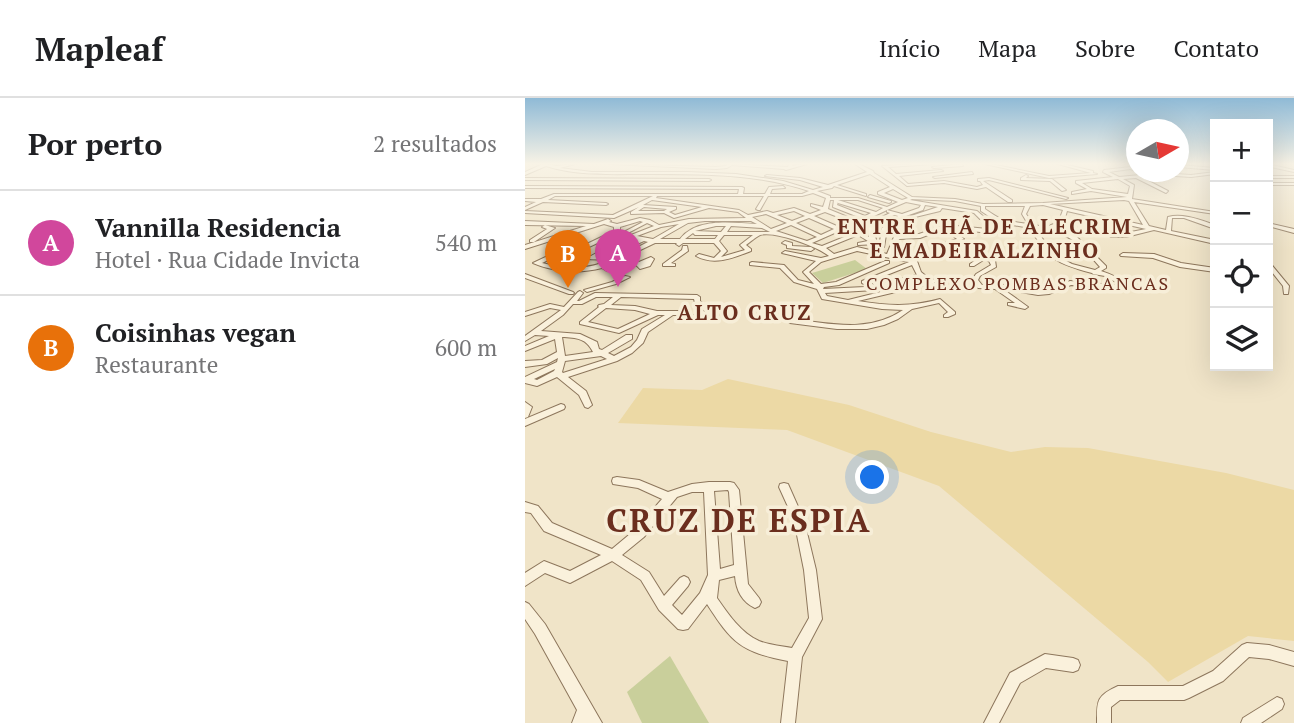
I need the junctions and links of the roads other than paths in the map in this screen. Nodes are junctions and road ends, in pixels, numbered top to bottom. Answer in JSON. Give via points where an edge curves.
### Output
{"nodes":[{"id":1,"x":565,"y":193,"type":"edge"},
{"id":2,"x":810,"y":193,"type":"edge"},
{"id":3,"x":818,"y":193,"type":"edge"},
{"id":4,"x":860,"y":193,"type":"edge"},
{"id":5,"x":879,"y":193,"type":"edge"},
{"id":6,"x":880,"y":193,"type":"edge"},
{"id":7,"x":903,"y":193,"type":"edge"},
{"id":8,"x":927,"y":193,"type":"edge"},
{"id":9,"x":998,"y":193,"type":"edge"},
{"id":10,"x":1048,"y":193,"type":"edge"},
{"id":11,"x":1105,"y":193,"type":"edge"},
{"id":12,"x":1131,"y":193,"type":"edge"},
{"id":13,"x":562,"y":195,"type":"junction"},
{"id":14,"x":616,"y":195,"type":"junction"},
{"id":15,"x":658,"y":195,"type":"junction"},
{"id":16,"x":686,"y":195,"type":"junction"},
{"id":17,"x":699,"y":195,"type":"joint"},
{"id":18,"x":720,"y":195,"type":"junction"},
{"id":19,"x":740,"y":195,"type":"joint"},
{"id":20,"x":767,"y":195,"type":"junction"},
{"id":21,"x":777,"y":195,"type":"joint"},
{"id":22,"x":799,"y":195,"type":"junction"},
{"id":23,"x":867,"y":195,"type":"junction"},
{"id":24,"x":911,"y":198,"type":"junction"},
{"id":25,"x":1126,"y":198,"type":"junction"},
{"id":26,"x":652,"y":199,"type":"junction"},
{"id":27,"x":854,"y":199,"type":"junction"},
{"id":28,"x":525,"y":200,"type":"edge"},
{"id":29,"x":539,"y":201,"type":"junction"},
{"id":30,"x":678,"y":201,"type":"dead end"},
{"id":31,"x":903,"y":201,"type":"junction"},
{"id":32,"x":1008,"y":201,"type":"junction"},
{"id":33,"x":1085,"y":202,"type":"junction"},
{"id":34,"x":831,"y":203,"type":"junction"},
{"id":35,"x":1044,"y":203,"type":"junction"},
{"id":36,"x":606,"y":204,"type":"junction"},
{"id":37,"x":689,"y":204,"type":"junction"},
{"id":38,"x":895,"y":204,"type":"junction"},
{"id":39,"x":975,"y":204,"type":"junction"},
{"id":40,"x":1028,"y":204,"type":"junction"},
{"id":41,"x":923,"y":205,"type":"junction"},
{"id":42,"x":983,"y":205,"type":"junction"},
{"id":43,"x":708,"y":206,"type":"junction"},
{"id":44,"x":943,"y":206,"type":"junction"},
{"id":45,"x":526,"y":209,"type":"edge"},
{"id":46,"x":758,"y":209,"type":"dead end"},
{"id":47,"x":791,"y":209,"type":"junction"},
{"id":48,"x":885,"y":209,"type":"junction"},
{"id":49,"x":1065,"y":211,"type":"junction"},
{"id":50,"x":1210,"y":212,"type":"edge"},
{"id":51,"x":875,"y":213,"type":"junction"},
{"id":52,"x":894,"y":213,"type":"junction"},
{"id":53,"x":591,"y":214,"type":"junction"},
{"id":54,"x":774,"y":215,"type":"junction"},
{"id":55,"x":751,"y":217,"type":"junction"},
{"id":56,"x":811,"y":217,"type":"junction"},
{"id":57,"x":905,"y":217,"type":"junction"},
{"id":58,"x":611,"y":218,"type":"junction"},
{"id":59,"x":865,"y":218,"type":"junction"},
{"id":60,"x":709,"y":219,"type":"junction"},
{"id":61,"x":689,"y":220,"type":"junction"},
{"id":62,"x":855,"y":222,"type":"junction"},
{"id":63,"x":876,"y":222,"type":"junction"},
{"id":64,"x":525,"y":223,"type":"edge"},
{"id":65,"x":535,"y":223,"type":"junction"},
{"id":66,"x":793,"y":224,"type":"junction"},
{"id":67,"x":1011,"y":224,"type":"junction"},
{"id":68,"x":1210,"y":225,"type":"edge"},
{"id":69,"x":705,"y":226,"type":"junction"},
{"id":70,"x":729,"y":226,"type":"junction"},
{"id":71,"x":762,"y":226,"type":"junction"},
{"id":72,"x":847,"y":226,"type":"junction"},
{"id":73,"x":1273,"y":226,"type":"edge"},
{"id":74,"x":946,"y":227,"type":"junction"},
{"id":75,"x":1033,"y":227,"type":"junction"},
{"id":76,"x":1053,"y":227,"type":"junction"},
{"id":77,"x":665,"y":229,"type":"junction"},
{"id":78,"x":838,"y":229,"type":"junction"},
{"id":79,"x":1153,"y":229,"type":"junction"},
{"id":80,"x":1294,"y":230,"type":"edge"},
{"id":81,"x":618,"y":231,"type":"junction"},
{"id":82,"x":1168,"y":231,"type":"junction"},
{"id":83,"x":580,"y":232,"type":"junction"},
{"id":84,"x":691,"y":233,"type":"junction"},
{"id":85,"x":723,"y":233,"type":"junction"},
{"id":86,"x":774,"y":233,"type":"junction"},
{"id":87,"x":862,"y":234,"type":"junction"},
{"id":88,"x":1111,"y":234,"type":"dead end"},
{"id":89,"x":757,"y":235,"type":"junction"},
{"id":90,"x":852,"y":235,"type":"junction"},
{"id":91,"x":565,"y":236,"type":"junction"},
{"id":92,"x":631,"y":237,"type":"junction"},
{"id":93,"x":822,"y":237,"type":"junction"},
{"id":94,"x":899,"y":237,"type":"junction"},
{"id":95,"x":643,"y":239,"type":"junction"},
{"id":96,"x":594,"y":240,"type":"junction"},
{"id":97,"x":654,"y":241,"type":"junction"},
{"id":98,"x":1210,"y":241,"type":"edge"},
{"id":99,"x":873,"y":242,"type":"junction"},
{"id":100,"x":717,"y":243,"type":"junction"},
{"id":101,"x":527,"y":244,"type":"edge"},
{"id":102,"x":577,"y":244,"type":"junction"},
{"id":103,"x":809,"y":244,"type":"junction"},
{"id":104,"x":683,"y":245,"type":"junction"},
{"id":105,"x":858,"y":245,"type":"junction"},
{"id":106,"x":881,"y":247,"type":"junction"},
{"id":107,"x":1086,"y":248,"type":"junction"},
{"id":108,"x":827,"y":252,"type":"junction"},
{"id":109,"x":875,"y":252,"type":"junction"},
{"id":110,"x":785,"y":253,"type":"dead end"},
{"id":111,"x":622,"y":254,"type":"junction"},
{"id":112,"x":1123,"y":255,"type":"dead end"},
{"id":113,"x":699,"y":256,"type":"dead end"},
{"id":114,"x":985,"y":256,"type":"junction"},
{"id":115,"x":1055,"y":257,"type":"junction"},
{"id":116,"x":716,"y":259,"type":"junction"},
{"id":117,"x":888,"y":259,"type":"junction"},
{"id":118,"x":820,"y":260,"type":"junction"},
{"id":119,"x":915,"y":262,"type":"junction"},
{"id":120,"x":638,"y":263,"type":"dead end"},
{"id":121,"x":752,"y":264,"type":"dead end"},
{"id":122,"x":673,"y":265,"type":"dead end"},
{"id":123,"x":972,"y":265,"type":"dead end"},
{"id":124,"x":603,"y":266,"type":"junction"},
{"id":125,"x":1210,"y":269,"type":"edge"},
{"id":126,"x":1273,"y":270,"type":"edge"},
{"id":127,"x":1095,"y":273,"type":"junction"},
{"id":128,"x":525,"y":276,"type":"edge"},
{"id":129,"x":627,"y":276,"type":"dead end"},
{"id":130,"x":921,"y":276,"type":"junction"},
{"id":131,"x":940,"y":280,"type":"dead end"},
{"id":132,"x":864,"y":282,"type":"junction"},
{"id":133,"x":930,"y":282,"type":"junction"},
{"id":134,"x":837,"y":284,"type":"junction"},
{"id":135,"x":624,"y":285,"type":"dead end"},
{"id":136,"x":874,"y":287,"type":"junction"},
{"id":137,"x":997,"y":287,"type":"junction"},
{"id":138,"x":821,"y":289,"type":"junction"},
{"id":139,"x":1286,"y":293,"type":"dead end"},
{"id":140,"x":881,"y":294,"type":"junction"},
{"id":141,"x":575,"y":296,"type":"junction"},
{"id":142,"x":619,"y":296,"type":"junction"},
{"id":143,"x":849,"y":301,"type":"junction"},
{"id":144,"x":1010,"y":304,"type":"dead end"},
{"id":145,"x":601,"y":306,"type":"junction"},
{"id":146,"x":910,"y":308,"type":"junction"},
{"id":147,"x":657,"y":313,"type":"junction"},
{"id":148,"x":525,"y":314,"type":"edge"},
{"id":149,"x":671,"y":314,"type":"junction"},
{"id":150,"x":946,"y":316,"type":"dead end"},
{"id":151,"x":789,"y":321,"type":"dead end"},
{"id":152,"x":599,"y":326,"type":"junction"},
{"id":153,"x":534,"y":334,"type":"junction"},
{"id":154,"x":558,"y":335,"type":"junction"},
{"id":155,"x":580,"y":336,"type":"junction"},
{"id":156,"x":629,"y":337,"type":"dead end"},
{"id":157,"x":525,"y":339,"type":"edge"},
{"id":158,"x":525,"y":349,"type":"edge"},
{"id":159,"x":602,"y":353,"type":"junction"},
{"id":160,"x":561,"y":359,"type":"junction"},
{"id":161,"x":614,"y":359,"type":"junction"},
{"id":162,"x":525,"y":364,"type":"edge"},
{"id":163,"x":561,"y":375,"type":"junction"},
{"id":164,"x":527,"y":380,"type":"edge"},
{"id":165,"x":525,"y":405,"type":"edge"},
{"id":166,"x":587,"y":405,"type":"dead end"},
{"id":167,"x":561,"y":407,"type":"dead end"},
{"id":168,"x":525,"y":415,"type":"edge"},
{"id":169,"x":525,"y":423,"type":"edge"},
{"id":170,"x":617,"y":481,"type":"dead end"},
{"id":171,"x":709,"y":486,"type":"junction"},
{"id":172,"x":784,"y":486,"type":"dead end"},
{"id":173,"x":670,"y":498,"type":"junction"},
{"id":174,"x":525,"y":507,"type":"edge"},
{"id":175,"x":613,"y":555,"type":"junction"},
{"id":176,"x":740,"y":569,"type":"junction"},
{"id":177,"x":714,"y":576,"type":"junction"},
{"id":178,"x":525,"y":580,"type":"edge"},
{"id":179,"x":684,"y":582,"type":"dead end"},
{"id":180,"x":755,"y":602,"type":"dead end"},
{"id":181,"x":663,"y":606,"type":"junction"},
{"id":182,"x":525,"y":608,"type":"edge"},
{"id":183,"x":795,"y":656,"type":"junction"},
{"id":184,"x":1294,"y":659,"type":"edge"},
{"id":185,"x":1073,"y":664,"type":"dead end"},
{"id":186,"x":1277,"y":704,"type":"dead end"},
{"id":187,"x":582,"y":716,"type":"edge"},
{"id":188,"x":595,"y":723,"type":"edge"},
{"id":189,"x":788,"y":723,"type":"edge"},
{"id":190,"x":991,"y":723,"type":"edge"},
{"id":191,"x":1104,"y":723,"type":"edge"},
{"id":192,"x":1248,"y":723,"type":"edge"}],
"edges":[{"from":1,"to":13,"type":"street"},
{"from":2,"to":22,"type":"street"},
{"from":3,"to":34,"type":"street"},
{"from":4,"to":23,"type":"street"},
{"from":5,"to":23,"type":"street"},
{"from":6,"to":31,"type":"street"},
{"from":7,"to":24,"type":"street"},
{"from":8,"to":39,"type":"street","via":[[963,196],[978,200]]},
{"from":9,"to":32,"type":"street"},
{"from":10,"to":33,"type":"street"},
{"from":11,"to":25,"type":"street"},
{"from":12,"to":25,"type":"street"},
{"from":13,"to":14,"type":"street"},
{"from":13,"to":29,"type":"street"},
{"from":14,"to":15,"type":"street"},
{"from":14,"to":36,"type":"street"},
{"from":15,"to":16,"type":"street"},
{"from":15,"to":26,"type":"street"},
{"from":16,"to":17,"type":"street"},
{"from":16,"to":30,"type":"street"},
{"from":17,"to":18,"type":"street"},
{"from":18,"to":19,"type":"street"},
{"from":18,"to":43,"type":"street"},
{"from":19,"to":20,"type":"street"},
{"from":20,"to":21,"type":"street"},
{"from":20,"to":46,"type":"street"},
{"from":21,"to":22,"type":"street"},
{"from":22,"to":47,"type":"street"},
{"from":23,"to":27,"type":"street"},
{"from":23,"to":38,"type":"street"},
{"from":24,"to":31,"type":"street"},
{"from":24,"to":39,"type":"street"},
{"from":25,"to":33,"type":"street"},
{"from":25,"to":50,"type":"street"},
{"from":25,"to":79,"type":"street"},
{"from":26,"to":37,"type":"street"},
{"from":26,"to":58,"type":"street"},
{"from":27,"to":34,"type":"street"},
{"from":27,"to":48,"type":"street"},
{"from":28,"to":29,"type":"street"},
{"from":29,"to":36,"type":"street"},
{"from":29,"to":45,"type":"street"},
{"from":31,"to":38,"type":"street"},
{"from":31,"to":41,"type":"street"},
{"from":32,"to":35,"type":"street"},
{"from":32,"to":40,"type":"street"},
{"from":32,"to":42,"type":"street"},
{"from":33,"to":35,"type":"street"},
{"from":34,"to":47,"type":"street"},
{"from":34,"to":51,"type":"street"},
{"from":34,"to":56,"type":"street"},
{"from":34,"to":59,"type":"street"},
{"from":34,"to":62,"type":"street"},
{"from":35,"to":40,"type":"street"},
{"from":35,"to":49,"type":"street"},
{"from":36,"to":53,"type":"street"},
{"from":37,"to":43,"type":"street"},
{"from":37,"to":43,"type":"street","via":[[662,210],[674,217]]},
{"from":38,"to":48,"type":"street"},
{"from":39,"to":42,"type":"street"},
{"from":40,"to":75,"type":"street","via":[[1024,214]]},
{"from":41,"to":44,"type":"street"},
{"from":41,"to":57,"type":"street"},
{"from":42,"to":67,"type":"street","via":[[991,216]]},
{"from":43,"to":55,"type":"street"},
{"from":44,"to":57,"type":"street"},
{"from":44,"to":67,"type":"street"},
{"from":45,"to":53,"type":"street"},
{"from":45,"to":58,"type":"street"},
{"from":47,"to":54,"type":"street"},
{"from":47,"to":56,"type":"street"},
{"from":48,"to":51,"type":"street"},
{"from":48,"to":52,"type":"street"},
{"from":49,"to":76,"type":"street","via":[[1062,218],[1066,222]]},
{"from":49,"to":79,"type":"street"},
{"from":51,"to":59,"type":"street"},
{"from":52,"to":57,"type":"street"},
{"from":52,"to":63,"type":"street"},
{"from":53,"to":58,"type":"street"},
{"from":54,"to":55,"type":"street","via":[[766,211]]},
{"from":54,"to":66,"type":"street"},
{"from":55,"to":60,"type":"street"},
{"from":55,"to":71,"type":"street"},
{"from":56,"to":66,"type":"street"},
{"from":56,"to":78,"type":"street"},
{"from":57,"to":94,"type":"street"},
{"from":57,"to":106,"type":"street","via":[[884,230]]},
{"from":58,"to":65,"type":"street"},
{"from":58,"to":81,"type":"street"},
{"from":58,"to":83,"type":"street"},
{"from":59,"to":62,"type":"street"},
{"from":59,"to":63,"type":"street"},
{"from":60,"to":61,"type":"street"},
{"from":60,"to":69,"type":"street"},
{"from":61,"to":77,"type":"street"},
{"from":61,"to":77,"type":"street"},
{"from":62,"to":72,"type":"street"},
{"from":63,"to":99,"type":"street","via":[[870,228]]},
{"from":64,"to":65,"type":"street"},
{"from":65,"to":101,"type":"street","via":[[533,227],[552,228]]},
{"from":66,"to":86,"type":"street"},
{"from":66,"to":93,"type":"street"},
{"from":67,"to":74,"type":"street","via":[[1000,232]]},
{"from":67,"to":75,"type":"street"},
{"from":68,"to":82,"type":"street","via":[[1170,217]]},
{"from":69,"to":70,"type":"street"},
{"from":69,"to":84,"type":"street"},
{"from":70,"to":71,"type":"street"},
{"from":70,"to":85,"type":"street"},
{"from":71,"to":86,"type":"street"},
{"from":72,"to":78,"type":"street"},
{"from":72,"to":87,"type":"street"},
{"from":73,"to":80,"type":"street"},
{"from":74,"to":94,"type":"street"},
{"from":74,"to":114,"type":"street","via":[[961,239],[948,243],[958,255],[972,251]]},
{"from":75,"to":76,"type":"street"},
{"from":75,"to":115,"type":"street"},
{"from":76,"to":107,"type":"street","via":[[1080,240]]},
{"from":77,"to":81,"type":"street","via":[[648,221]]},
{"from":77,"to":84,"type":"street"},
{"from":77,"to":92,"type":"street"},
{"from":77,"to":97,"type":"street"},
{"from":78,"to":93,"type":"street"},
{"from":79,"to":82,"type":"street"},
{"from":79,"to":88,"type":"street"},
{"from":81,"to":92,"type":"street"},
{"from":81,"to":96,"type":"street"},
{"from":82,"to":98,"type":"street"},
{"from":83,"to":91,"type":"street"},
{"from":83,"to":96,"type":"street"},
{"from":84,"to":85,"type":"street"},
{"from":84,"to":104,"type":"street"},
{"from":85,"to":89,"type":"street"},
{"from":85,"to":100,"type":"street"},
{"from":86,"to":89,"type":"street"},
{"from":86,"to":103,"type":"street"},
{"from":87,"to":90,"type":"street"},
{"from":87,"to":99,"type":"street"},
{"from":89,"to":116,"type":"street","via":[[743,245],[749,250]]},
{"from":90,"to":105,"type":"street"},
{"from":90,"to":108,"type":"street"},
{"from":91,"to":101,"type":"street"},
{"from":91,"to":102,"type":"street"},
{"from":92,"to":95,"type":"street"},
{"from":93,"to":103,"type":"street"},
{"from":94,"to":117,"type":"street"},
{"from":95,"to":97,"type":"street"},
{"from":95,"to":111,"type":"street"},
{"from":96,"to":102,"type":"street"},
{"from":96,"to":111,"type":"street","via":[[571,252],[589,260],[601,252]]},
{"from":97,"to":104,"type":"street"},
{"from":97,"to":111,"type":"street"},
{"from":99,"to":105,"type":"street"},
{"from":99,"to":106,"type":"street"},
{"from":100,"to":104,"type":"street"},
{"from":100,"to":116,"type":"street","via":[[724,251]]},
{"from":102,"to":124,"type":"street","via":[[536,263],[569,272]]},
{"from":103,"to":108,"type":"street"},
{"from":103,"to":108,"type":"street","via":[[787,243]]},
{"from":104,"to":122,"type":"street","via":[[685,251],[665,265]]},
{"from":105,"to":108,"type":"street"},
{"from":105,"to":109,"type":"street"},
{"from":106,"to":109,"type":"street"},
{"from":107,"to":115,"type":"street"},
{"from":107,"to":127,"type":"street","via":[[1104,267]]},
{"from":108,"to":118,"type":"street"},
{"from":109,"to":117,"type":"street"},
{"from":110,"to":118,"type":"street"},
{"from":111,"to":124,"type":"street"},
{"from":112,"to":125,"type":"street","via":[[1154,256]]},
{"from":113,"to":116,"type":"street"},
{"from":114,"to":123,"type":"street"},
{"from":114,"to":137,"type":"street","via":[[994,266],[975,280],[980,287]]},
{"from":115,"to":127,"type":"street"},
{"from":117,"to":119,"type":"street"},
{"from":117,"to":134,"type":"street"},
{"from":118,"to":138,"type":"street","via":[[806,272]]},
{"from":119,"to":130,"type":"street"},
{"from":119,"to":132,"type":"street"},
{"from":120,"to":124,"type":"street"},
{"from":121,"to":138,"type":"street","via":[[782,266],[796,281]]},
{"from":126,"to":139,"type":"street"},
{"from":127,"to":137,"type":"street","via":[[1129,288],[1070,283],[1038,293]]},
{"from":128,"to":141,"type":"street"},
{"from":129,"to":141,"type":"street"},
{"from":130,"to":133,"type":"street"},
{"from":130,"to":136,"type":"street"},
{"from":131,"to":133,"type":"street"},
{"from":132,"to":134,"type":"street"},
{"from":132,"to":136,"type":"street"},
{"from":133,"to":140,"type":"street"},
{"from":134,"to":138,"type":"street"},
{"from":135,"to":141,"type":"street"},
{"from":136,"to":138,"type":"street"},
{"from":136,"to":140,"type":"street"},
{"from":137,"to":144,"type":"street","via":[[1025,307]]},
{"from":138,"to":143,"type":"street","via":[[824,298]]},
{"from":140,"to":143,"type":"street"},
{"from":141,"to":142,"type":"street","via":[[580,303],[595,295]]},
{"from":141,"to":148,"type":"street"},
{"from":141,"to":153,"type":"street"},
{"from":142,"to":145,"type":"street"},
{"from":142,"to":149,"type":"street","via":[[697,297],[711,312],[700,318]]},
{"from":143,"to":146,"type":"street","via":[[869,307]]},
{"from":145,"to":147,"type":"street"},
{"from":145,"to":152,"type":"street","via":[[582,323]]},
{"from":146,"to":150,"type":"street","via":[[940,301],[953,313]]},
{"from":146,"to":151,"type":"street","via":[[869,329]]},
{"from":147,"to":149,"type":"street"},
{"from":147,"to":152,"type":"street","via":[[619,331]]},
{"from":149,"to":161,"type":"street","via":[[645,331],[632,351]]},
{"from":152,"to":155,"type":"street"},
{"from":153,"to":154,"type":"street"},
{"from":153,"to":157,"type":"street"},
{"from":154,"to":155,"type":"street"},
{"from":154,"to":158,"type":"street"},
{"from":154,"to":160,"type":"street"},
{"from":155,"to":159,"type":"street"},
{"from":156,"to":159,"type":"street"},
{"from":159,"to":160,"type":"street"},
{"from":159,"to":161,"type":"street"},
{"from":160,"to":162,"type":"street"},
{"from":160,"to":163,"type":"street"},
{"from":160,"to":164,"type":"street"},
{"from":161,"to":163,"type":"street"},
{"from":163,"to":164,"type":"street","via":[[537,383]]},
{"from":163,"to":166,"type":"street","via":[[583,393]]},
{"from":165,"to":168,"type":"street"},
{"from":167,"to":169,"type":"street"},
{"from":170,"to":173,"type":"street","via":[[639,484]]},
{"from":171,"to":173,"type":"street"},
{"from":171,"to":176,"type":"street","via":[[734,490]]},
{"from":171,"to":177,"type":"street"},
{"from":172,"to":183,"type":"street","via":[[799,520],[815,596],[815,619]]},
{"from":173,"to":175,"type":"street","via":[[640,533]]},
{"from":174,"to":175,"type":"street","via":[[534,509],[548,527]]},
{"from":175,"to":178,"type":"street","via":[[571,577],[544,567]]},
{"from":175,"to":181,"type":"street","via":[[646,576]]},
{"from":176,"to":177,"type":"street"},
{"from":176,"to":180,"type":"street","via":[[742,587]]},
{"from":177,"to":181,"type":"street","via":[[683,624]]},
{"from":177,"to":183,"type":"street","via":[[711,599],[725,620],[750,643]]},
{"from":179,"to":181,"type":"street"},
{"from":182,"to":187,"type":"street"},
{"from":183,"to":189,"type":"street"},
{"from":184,"to":191,"type":"street","via":[[1247,650],[1218,676],[1184,693],[1118,693],[1104,703]]},
{"from":185,"to":190,"type":"street","via":[[1045,661],[1015,678]]},
{"from":186,"to":192,"type":"street"},
{"from":187,"to":188,"type":"street"}]}
